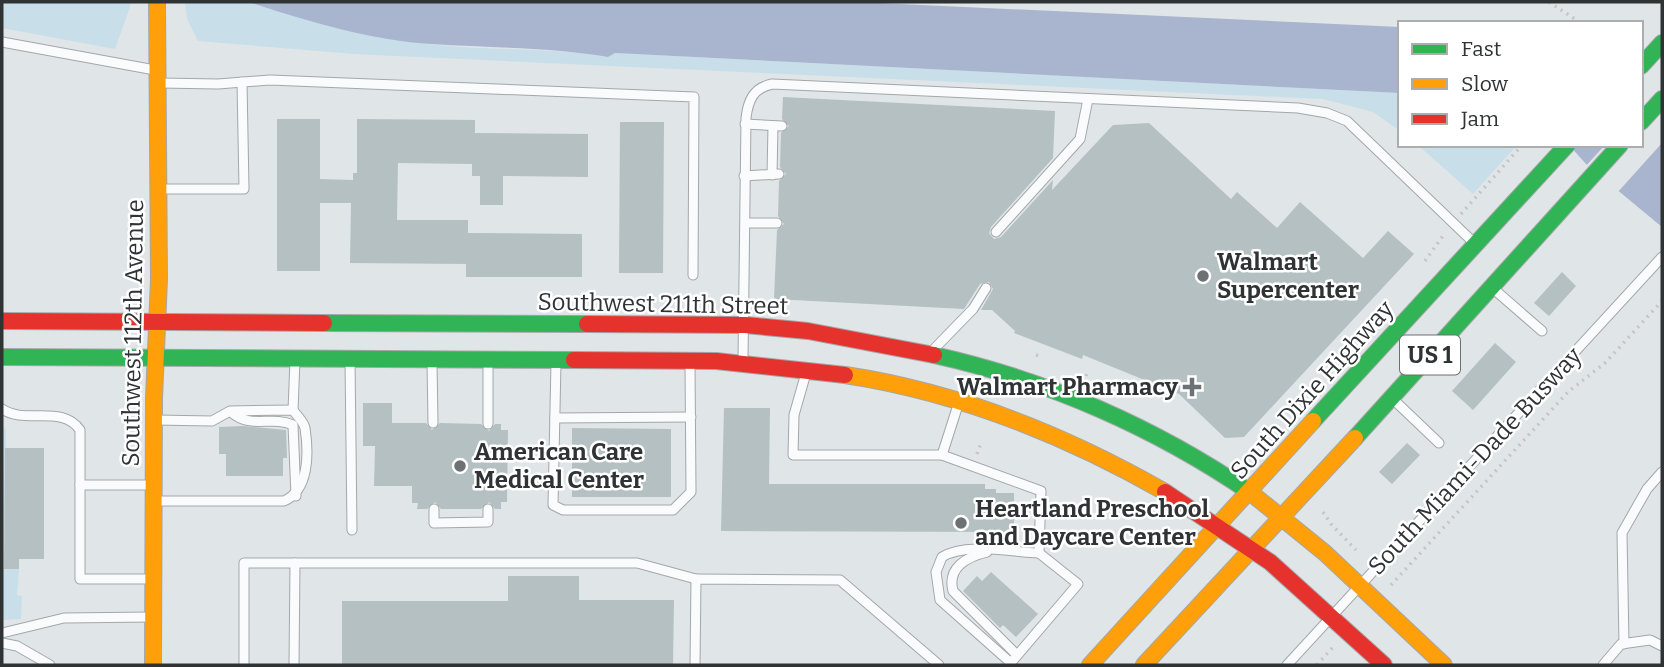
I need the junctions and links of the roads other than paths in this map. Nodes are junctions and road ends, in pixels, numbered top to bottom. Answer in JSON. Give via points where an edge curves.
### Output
{"nodes":[{"id":1,"x":157,"y":4,"type":"edge"},
{"id":2,"x":2,"y":42,"type":"edge"},
{"id":3,"x":1662,"y":43,"type":"edge"},
{"id":4,"x":1643,"y":64,"type":"edge"},
{"id":5,"x":158,"y":77,"type":"junction"},
{"id":6,"x":242,"y":82,"type":"junction"},
{"id":7,"x":1088,"y":99,"type":"junction"},
{"id":8,"x":1661,"y":100,"type":"edge"},
{"id":9,"x":1643,"y":120,"type":"edge"},
{"id":10,"x":745,"y":124,"type":"junction"},
{"id":11,"x":1565,"y":147,"type":"edge"},
{"id":12,"x":1618,"y":147,"type":"edge"},
{"id":13,"x":744,"y":177,"type":"junction"},
{"id":14,"x":159,"y":189,"type":"junction"},
{"id":15,"x":746,"y":223,"type":"junction"},
{"id":16,"x":777,"y":223,"type":"dead end"},
{"id":17,"x":996,"y":232,"type":"dead end"},
{"id":18,"x":1476,"y":245,"type":"junction"},
{"id":19,"x":1661,"y":258,"type":"edge"},
{"id":20,"x":693,"y":275,"type":"dead end"},
{"id":21,"x":1492,"y":287,"type":"junction"},
{"id":22,"x":986,"y":288,"type":"dead end"},
{"id":23,"x":2,"y":321,"type":"edge"},
{"id":24,"x":157,"y":322,"type":"junction"},
{"id":25,"x":745,"y":325,"type":"junction"},
{"id":26,"x":1542,"y":331,"type":"dead end"},
{"id":27,"x":930,"y":353,"type":"junction"},
{"id":28,"x":2,"y":358,"type":"edge"},
{"id":29,"x":155,"y":358,"type":"junction"},
{"id":30,"x":295,"y":358,"type":"junction"},
{"id":31,"x":350,"y":358,"type":"junction"},
{"id":32,"x":431,"y":359,"type":"junction"},
{"id":33,"x":488,"y":359,"type":"junction"},
{"id":34,"x":556,"y":359,"type":"junction"},
{"id":35,"x":690,"y":360,"type":"junction"},
{"id":36,"x":743,"y":362,"type":"junction"},
{"id":37,"x":808,"y":368,"type":"junction"},
{"id":38,"x":1392,"y":398,"type":"junction"},
{"id":39,"x":960,"y":400,"type":"junction"},
{"id":40,"x":2,"y":409,"type":"edge"},
{"id":41,"x":293,"y":410,"type":"junction"},
{"id":42,"x":230,"y":411,"type":"junction"},
{"id":43,"x":691,"y":417,"type":"junction"},
{"id":44,"x":555,"y":418,"type":"junction"},
{"id":45,"x":154,"y":420,"type":"junction"},
{"id":46,"x":433,"y":423,"type":"dead end"},
{"id":47,"x":488,"y":424,"type":"dead end"},
{"id":48,"x":1439,"y":443,"type":"dead end"},
{"id":49,"x":942,"y":455,"type":"junction"},
{"id":50,"x":1662,"y":472,"type":"edge"},
{"id":51,"x":80,"y":485,"type":"junction"},
{"id":52,"x":1250,"y":492,"type":"junction"},
{"id":53,"x":154,"y":493,"type":"junction"},
{"id":54,"x":296,"y":496,"type":"junction"},
{"id":55,"x":434,"y":509,"type":"dead end"},
{"id":56,"x":488,"y":509,"type":"dead end"},
{"id":57,"x":1282,"y":518,"type":"junction"},
{"id":58,"x":1219,"y":526,"type":"junction"},
{"id":59,"x":352,"y":530,"type":"dead end"},
{"id":60,"x":1252,"y":548,"type":"junction"},
{"id":61,"x":992,"y":551,"type":"junction"},
{"id":62,"x":1039,"y":553,"type":"junction"},
{"id":63,"x":295,"y":563,"type":"junction"},
{"id":64,"x":153,"y":579,"type":"junction"},
{"id":65,"x":695,"y":579,"type":"junction"},
{"id":66,"x":1359,"y":587,"type":"junction"},
{"id":67,"x":153,"y":617,"type":"junction"},
{"id":68,"x":1331,"y":617,"type":"junction"},
{"id":69,"x":2,"y":633,"type":"edge"},
{"id":70,"x":2,"y":643,"type":"edge"},
{"id":71,"x":1624,"y":644,"type":"junction"},
{"id":72,"x":1662,"y":646,"type":"edge"},
{"id":73,"x":1012,"y":661,"type":"edge"},
{"id":74,"x":50,"y":665,"type":"edge"},
{"id":75,"x":153,"y":665,"type":"edge"},
{"id":76,"x":244,"y":665,"type":"edge"},
{"id":77,"x":294,"y":665,"type":"edge"},
{"id":78,"x":695,"y":665,"type":"edge"},
{"id":79,"x":939,"y":665,"type":"edge"},
{"id":80,"x":1090,"y":665,"type":"edge"},
{"id":81,"x":1144,"y":665,"type":"edge"},
{"id":82,"x":1287,"y":665,"type":"edge"},
{"id":83,"x":1384,"y":665,"type":"edge"},
{"id":84,"x":1444,"y":665,"type":"edge"},
{"id":85,"x":1603,"y":665,"type":"edge"}],
"edges":[{"from":1,"to":5,"type":"main road","name":"Southwest 112th Avenue"},
{"from":2,"to":5,"type":"lane"},
{"from":3,"to":4,"type":"main road"},
{"from":5,"to":6,"type":"lane"},
{"from":5,"to":14,"type":"main road","name":"Southwest 112th Avenue"},
{"from":6,"to":14,"type":"lane","via":[[244,189]]},
{"from":6,"to":20,"type":"lane","via":[[694,97]]},
{"from":7,"to":10,"type":"lane","via":[[782,83],[762,86],[755,93]]},
{"from":7,"to":17,"type":"lane","via":[[1080,139]]},
{"from":7,"to":18,"type":"lane","via":[[1298,108],[1334,114],[1347,121]]},
{"from":8,"to":9,"type":"main road"},
{"from":10,"to":13,"type":"lane"},
{"from":10,"to":13,"type":"lane","via":[[777,126],[776,174]]},
{"from":11,"to":18,"type":"main road","name":"South Dixie Highway","number":"US 1"},
{"from":12,"to":21,"type":"main road","number":"US 1"},
{"from":13,"to":15,"type":"lane"},
{"from":14,"to":24,"type":"main road","name":"Southwest 112th Avenue"},
{"from":15,"to":16,"type":"lane"},
{"from":15,"to":25,"type":"lane"},
{"from":18,"to":52,"type":"main road","name":"South Dixie Highway","number":"US 1"},
{"from":19,"to":66,"type":"lane","name":"South Miami-Dade Busway"},
{"from":21,"to":26,"type":"lane"},
{"from":21,"to":38,"type":"main road","number":"US 1"},
{"from":22,"to":27,"type":"lane","via":[[973,309]]},
{"from":23,"to":24,"type":"main road","name":"Southwest 211th Street"},
{"from":24,"to":25,"type":"main road","name":"Southwest 211th Street"},
{"from":24,"to":29,"type":"main road","name":"Southwest 112th Avenue"},
{"from":25,"to":27,"type":"main road","name":"Southwest 211th Street","via":[[829,334]]},
{"from":25,"to":36,"type":"lane"},
{"from":27,"to":52,"type":"main road","name":"Southwest 211th Street","via":[[1029,383],[1127,423]]},
{"from":28,"to":29,"type":"main road"},
{"from":29,"to":30,"type":"main road"},
{"from":29,"to":45,"type":"main road","name":"Southwest 112th Avenue"},
{"from":30,"to":31,"type":"main road"},
{"from":30,"to":41,"type":"lane"},
{"from":31,"to":32,"type":"main road"},
{"from":31,"to":59,"type":"lane"},
{"from":32,"to":33,"type":"main road"},
{"from":32,"to":46,"type":"lane"},
{"from":33,"to":34,"type":"main road"},
{"from":33,"to":47,"type":"lane"},
{"from":34,"to":35,"type":"main road"},
{"from":34,"to":44,"type":"lane"},
{"from":35,"to":36,"type":"main road"},
{"from":35,"to":43,"type":"lane"},
{"from":36,"to":37,"type":"main road"},
{"from":37,"to":39,"type":"main road"},
{"from":37,"to":49,"type":"lane","via":[[794,415],[793,455]]},
{"from":38,"to":48,"type":"lane"},
{"from":38,"to":57,"type":"main road","number":"US 1"},
{"from":39,"to":49,"type":"lane"},
{"from":39,"to":58,"type":"main road","via":[[1076,446],[1155,486]]},
{"from":40,"to":51,"type":"lane","via":[[14,415],[61,417],[76,424],[81,433]]},
{"from":41,"to":42,"type":"lane"},
{"from":41,"to":54,"type":"lane","via":[[305,426],[304,483]]},
{"from":42,"to":45,"type":"lane","via":[[212,421]]},
{"from":42,"to":54,"type":"lane","via":[[243,422],[293,425]]},
{"from":43,"to":44,"type":"lane"},
{"from":43,"to":44,"type":"lane","via":[[691,492],[673,510],[563,510],[553,505]]},
{"from":45,"to":53,"type":"main road","name":"Southwest 112th Avenue"},
{"from":49,"to":62,"type":"lane","via":[[1041,491]]},
{"from":50,"to":71,"type":"lane","via":[[1622,533]]},
{"from":51,"to":53,"type":"lane"},
{"from":51,"to":64,"type":"lane","via":[[80,579]]},
{"from":52,"to":57,"type":"main road","name":"Southwest 211th Street"},
{"from":52,"to":58,"type":"main road","name":"South Dixie Highway","number":"US 1"},
{"from":53,"to":54,"type":"lane","via":[[284,501]]},
{"from":53,"to":64,"type":"main road","name":"Southwest 112th Avenue"},
{"from":55,"to":56,"type":"lane","via":[[434,523],[488,522]]},
{"from":57,"to":60,"type":"main road","number":"US 1"},
{"from":57,"to":66,"type":"main road","name":"Southwest 211th Street"},
{"from":58,"to":60,"type":"main road"},
{"from":58,"to":80,"type":"main road","name":"South Dixie Highway","number":"US 1"},
{"from":60,"to":68,"type":"main road"},
{"from":60,"to":81,"type":"main road","number":"US 1"},
{"from":61,"to":62,"type":"lane"},
{"from":61,"to":73,"type":"lane","via":[[973,555],[959,565],[951,583],[959,600]]},
{"from":61,"to":73,"type":"lane","via":[[953,550],[942,557],[936,585],[940,600]]},
{"from":62,"to":73,"type":"lane","via":[[1078,584]]},
{"from":63,"to":65,"type":"lane","via":[[637,563]]},
{"from":63,"to":76,"type":"lane","via":[[244,563]]},
{"from":63,"to":77,"type":"lane"},
{"from":64,"to":67,"type":"main road","name":"Southwest 112th Avenue"},
{"from":65,"to":78,"type":"lane"},
{"from":65,"to":79,"type":"lane","via":[[840,580]]},
{"from":66,"to":68,"type":"lane","name":"South Miami-Dade Busway"},
{"from":66,"to":84,"type":"main road","name":"Southwest 211th Street"},
{"from":67,"to":69,"type":"lane","via":[[64,618]]},
{"from":67,"to":75,"type":"main road","name":"Southwest 112th Avenue"},
{"from":68,"to":82,"type":"lane","name":"South Miami-Dade Busway"},
{"from":68,"to":83,"type":"main road"},
{"from":70,"to":74,"type":"lane","via":[[17,646]]},
{"from":71,"to":72,"type":"lane","via":[[1650,640]]},
{"from":71,"to":85,"type":"lane"}]}
